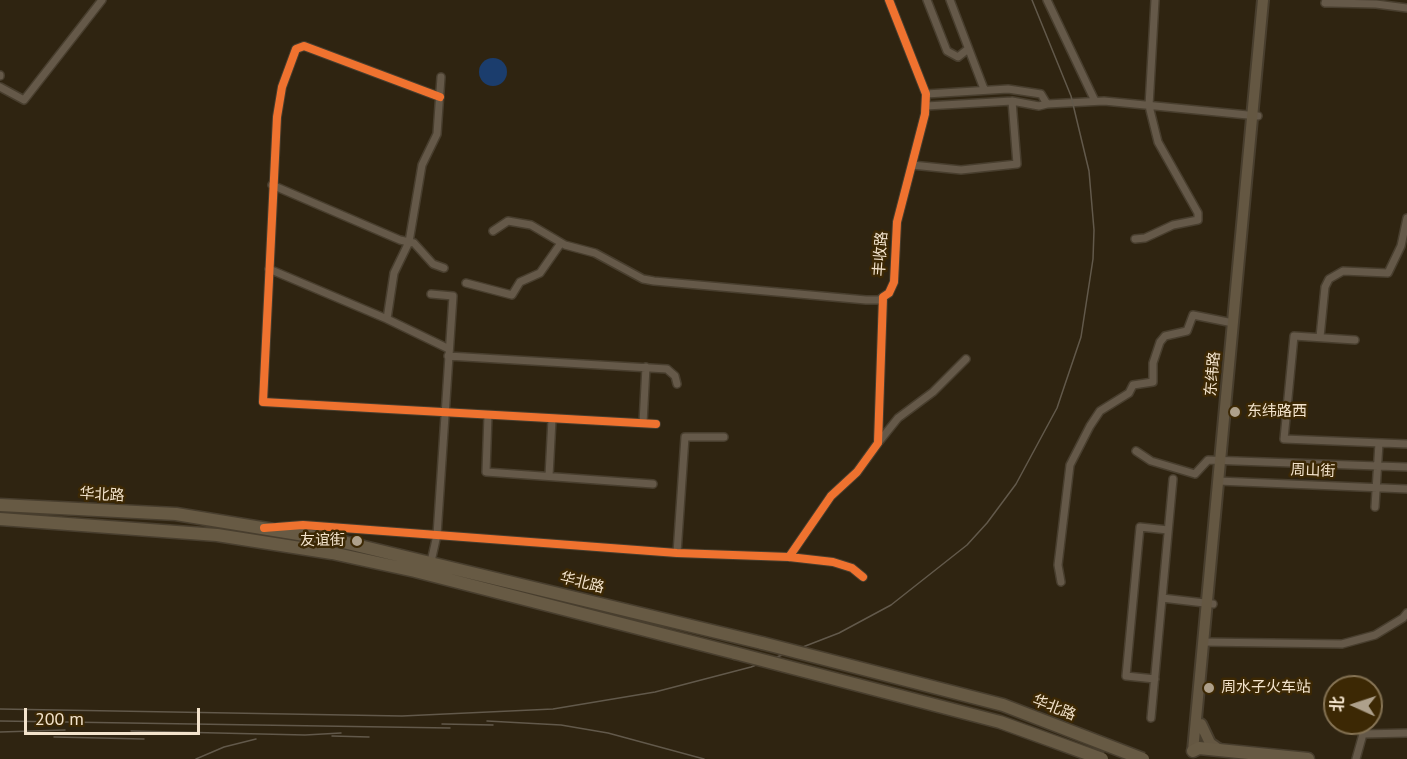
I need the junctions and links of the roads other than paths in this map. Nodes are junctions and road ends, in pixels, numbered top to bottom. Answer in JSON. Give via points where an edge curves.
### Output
{"nodes":[{"id":1,"x":102,"y":0,"type":"edge"},
{"id":2,"x":889,"y":0,"type":"edge"},
{"id":3,"x":927,"y":0,"type":"edge"},
{"id":4,"x":950,"y":0,"type":"edge"},
{"id":5,"x":1047,"y":0,"type":"edge"},
{"id":6,"x":1155,"y":0,"type":"edge"},
{"id":7,"x":1263,"y":0,"type":"edge"},
{"id":8,"x":1269,"y":0,"type":"edge"},
{"id":9,"x":1326,"y":0,"type":"edge"},
{"id":10,"x":1407,"y":8,"type":"edge"},
{"id":11,"x":969,"y":48,"type":"junction"},
{"id":12,"x":441,"y":78,"type":"dead end"},
{"id":13,"x":0,"y":87,"type":"edge"},
{"id":14,"x":984,"y":89,"type":"junction"},
{"id":15,"x":926,"y":94,"type":"junction"},
{"id":16,"x":440,"y":97,"type":"junction"},
{"id":17,"x":1012,"y":101,"type":"junction"},
{"id":18,"x":1095,"y":101,"type":"junction"},
{"id":19,"x":1047,"y":104,"type":"junction"},
{"id":20,"x":926,"y":106,"type":"junction"},
{"id":21,"x":1149,"y":106,"type":"junction"},
{"id":22,"x":1255,"y":116,"type":"junction"},
{"id":23,"x":912,"y":165,"type":"junction"},
{"id":24,"x":272,"y":184,"type":"junction"},
{"id":25,"x":1407,"y":218,"type":"edge"},
{"id":26,"x":493,"y":231,"type":"dead end"},
{"id":27,"x":1134,"y":239,"type":"dead end"},
{"id":28,"x":409,"y":242,"type":"junction"},
{"id":29,"x":561,"y":243,"type":"junction"},
{"id":30,"x":444,"y":268,"type":"dead end"},
{"id":31,"x":269,"y":269,"type":"junction"},
{"id":32,"x":466,"y":283,"type":"dead end"},
{"id":33,"x":432,"y":294,"type":"dead end"},
{"id":34,"x":883,"y":297,"type":"junction"},
{"id":35,"x":387,"y":319,"type":"junction"},
{"id":36,"x":1233,"y":322,"type":"junction"},
{"id":37,"x":1320,"y":337,"type":"junction"},
{"id":38,"x":1355,"y":340,"type":"dead end"},
{"id":39,"x":449,"y":352,"type":"junction"},
{"id":40,"x":966,"y":359,"type":"dead end"},
{"id":41,"x":646,"y":367,"type":"junction"},
{"id":42,"x":677,"y":384,"type":"dead end"},
{"id":43,"x":445,"y":413,"type":"junction"},
{"id":44,"x":488,"y":415,"type":"junction"},
{"id":45,"x":552,"y":418,"type":"junction"},
{"id":46,"x":643,"y":423,"type":"junction"},
{"id":47,"x":656,"y":424,"type":"dead end"},
{"id":48,"x":724,"y":437,"type":"dead end"},
{"id":49,"x":878,"y":443,"type":"junction"},
{"id":50,"x":1379,"y":443,"type":"junction"},
{"id":51,"x":1407,"y":444,"type":"edge"},
{"id":52,"x":1136,"y":451,"type":"dead end"},
{"id":53,"x":1223,"y":460,"type":"junction"},
{"id":54,"x":1378,"y":466,"type":"junction"},
{"id":55,"x":1407,"y":468,"type":"edge"},
{"id":56,"x":549,"y":476,"type":"junction"},
{"id":57,"x":1173,"y":479,"type":"dead end"},
{"id":58,"x":1221,"y":481,"type":"junction"},
{"id":59,"x":653,"y":484,"type":"dead end"},
{"id":60,"x":1376,"y":487,"type":"junction"},
{"id":61,"x":1407,"y":489,"type":"edge"},
{"id":62,"x":0,"y":505,"type":"edge"},
{"id":63,"x":1375,"y":507,"type":"dead end"},
{"id":64,"x":0,"y":519,"type":"edge"},
{"id":65,"x":264,"y":528,"type":"junction"},
{"id":66,"x":1168,"y":530,"type":"junction"},
{"id":67,"x":437,"y":535,"type":"junction"},
{"id":68,"x":677,"y":553,"type":"junction"},
{"id":69,"x":789,"y":558,"type":"junction"},
{"id":70,"x":431,"y":561,"type":"junction"},
{"id":71,"x":428,"y":574,"type":"junction"},
{"id":72,"x":863,"y":577,"type":"dead end"},
{"id":73,"x":1061,"y":582,"type":"dead end"},
{"id":74,"x":1162,"y":598,"type":"junction"},
{"id":75,"x":1210,"y":604,"type":"junction"},
{"id":76,"x":1407,"y":613,"type":"edge"},
{"id":77,"x":1206,"y":642,"type":"junction"},
{"id":78,"x":1155,"y":679,"type":"junction"},
{"id":79,"x":1152,"y":718,"type":"dead end"},
{"id":80,"x":1202,"y":724,"type":"junction"},
{"id":81,"x":1407,"y":733,"type":"edge"},
{"id":82,"x":1204,"y":755,"type":"edge"},
{"id":83,"x":1102,"y":759,"type":"edge"},
{"id":84,"x":1143,"y":759,"type":"edge"},
{"id":85,"x":1248,"y":759,"type":"edge"},
{"id":86,"x":1308,"y":759,"type":"edge"},
{"id":87,"x":1356,"y":759,"type":"edge"}],
"edges":[{"from":1,"to":13,"type":"street","via":[[24,100]]},
{"from":2,"to":15,"type":"street","name":"丰收路"},
{"from":3,"to":11,"type":"street","via":[[947,51],[958,57]]},
{"from":4,"to":11,"type":"street"},
{"from":5,"to":18,"type":"street"},
{"from":6,"to":21,"type":"street"},
{"from":7,"to":22,"type":"main road","name":"东纬路"},
{"from":8,"to":22,"type":"main road","name":"东纬路"},
{"from":9,"to":10,"type":"street","via":[[1325,3]]},
{"from":11,"to":14,"type":"street"},
{"from":12,"to":16,"type":"street"},
{"from":14,"to":15,"type":"street"},
{"from":14,"to":19,"type":"street","via":[[1041,94]]},
{"from":15,"to":20,"type":"street","name":"丰收路"},
{"from":16,"to":24,"type":"street","via":[[299,46],[282,87]]},
{"from":16,"to":28,"type":"street","via":[[437,134],[422,165]]},
{"from":17,"to":19,"type":"street"},
{"from":17,"to":20,"type":"street"},
{"from":17,"to":23,"type":"street","via":[[1017,164],[961,170]]},
{"from":18,"to":19,"type":"street"},
{"from":18,"to":21,"type":"street"},
{"from":20,"to":23,"type":"street","name":"丰收路"},
{"from":21,"to":22,"type":"street"},
{"from":21,"to":27,"type":"street","via":[[1158,142],[1198,213],[1198,220]]},
{"from":22,"to":36,"type":"main road","name":"东纬路"},
{"from":22,"to":53,"type":"main road","name":"东纬路"},
{"from":23,"to":34,"type":"street","name":"丰收路","via":[[897,222],[894,282]]},
{"from":24,"to":28,"type":"street"},
{"from":24,"to":31,"type":"street"},
{"from":25,"to":37,"type":"street","via":[[1401,246],[1388,273],[1342,271],[1329,279]]},
{"from":26,"to":29,"type":"street","via":[[501,223],[517,221]]},
{"from":28,"to":30,"type":"street","via":[[433,264]]},
{"from":28,"to":35,"type":"street","via":[[394,273]]},
{"from":29,"to":32,"type":"street","via":[[540,273],[520,282],[512,295]]},
{"from":29,"to":34,"type":"street","via":[[595,253],[654,281],[866,300]]},
{"from":31,"to":35,"type":"street"},
{"from":31,"to":43,"type":"street","via":[[263,402]]},
{"from":33,"to":39,"type":"street","via":[[453,296]]},
{"from":34,"to":49,"type":"street","name":"丰收路"},
{"from":35,"to":39,"type":"street"},
{"from":36,"to":53,"type":"main road","name":"东纬路"},
{"from":36,"to":73,"type":"street","via":[[1193,315],[1187,331],[1166,336],[1160,342],[1152,382],[1133,385],[1129,393],[1100,411],[1090,426],[1070,465],[1058,565]]},
{"from":37,"to":38,"type":"street"},
{"from":37,"to":50,"type":"street","via":[[1297,334],[1293,339],[1284,439]]},
{"from":39,"to":41,"type":"street"},
{"from":39,"to":43,"type":"street"},
{"from":40,"to":49,"type":"street","via":[[933,392],[898,418]]},
{"from":41,"to":42,"type":"street","via":[[667,369]]},
{"from":41,"to":46,"type":"street"},
{"from":43,"to":44,"type":"street"},
{"from":43,"to":67,"type":"street"},
{"from":44,"to":45,"type":"street"},
{"from":44,"to":56,"type":"street","via":[[486,472]]},
{"from":45,"to":46,"type":"street"},
{"from":45,"to":56,"type":"street"},
{"from":46,"to":47,"type":"street"},
{"from":48,"to":68,"type":"street","via":[[685,437]]},
{"from":49,"to":69,"type":"street","via":[[857,472],[831,496]]},
{"from":50,"to":51,"type":"street"},
{"from":50,"to":54,"type":"street"},
{"from":52,"to":53,"type":"street","via":[[1151,461],[1195,474],[1208,460]]},
{"from":53,"to":54,"type":"street","name":"周山街"},
{"from":53,"to":58,"type":"main road","name":"东纬路"},
{"from":54,"to":55,"type":"street","name":"周山街"},
{"from":54,"to":60,"type":"street"},
{"from":56,"to":59,"type":"street"},
{"from":57,"to":66,"type":"street"},
{"from":58,"to":60,"type":"street","name":"周山街"},
{"from":58,"to":75,"type":"main road","name":"东纬路"},
{"from":60,"to":61,"type":"street","name":"周山街"},
{"from":60,"to":63,"type":"street"},
{"from":62,"to":65,"type":"highway","name":"华北路","via":[[176,514]]},
{"from":64,"to":71,"type":"highway","name":"华北路","via":[[217,535],[332,553]]},
{"from":65,"to":67,"type":"street","via":[[303,525]]},
{"from":65,"to":70,"type":"highway","name":"华北路"},
{"from":66,"to":74,"type":"street"},
{"from":66,"to":78,"type":"street","via":[[1140,527],[1126,676]]},
{"from":67,"to":68,"type":"street"},
{"from":67,"to":70,"type":"street"},
{"from":68,"to":69,"type":"street"},
{"from":69,"to":72,"type":"street","via":[[833,561]]},
{"from":70,"to":71,"type":"street"},
{"from":70,"to":84,"type":"highway","name":"华北路","bridge":true,"via":[[1003,705]]},
{"from":71,"to":83,"type":"highway","name":"华北路","bridge":true,"via":[[1000,722]]},
{"from":74,"to":75,"type":"street"},
{"from":74,"to":78,"type":"street"},
{"from":75,"to":77,"type":"main road","name":"东纬路"},
{"from":76,"to":77,"type":"street","via":[[1375,635],[1342,644]]},
{"from":77,"to":80,"type":"main road","name":"东纬路"},
{"from":77,"to":82,"type":"main road","name":"东纬路"},
{"from":78,"to":79,"type":"street"},
{"from":80,"to":82,"type":"main road","name":"东纬路"},
{"from":80,"to":82,"type":"main road","via":[[1210,743]]},
{"from":81,"to":87,"type":"street","via":[[1362,734]]},
{"from":82,"to":85,"type":"highway"},
{"from":82,"to":86,"type":"highway"}]}
